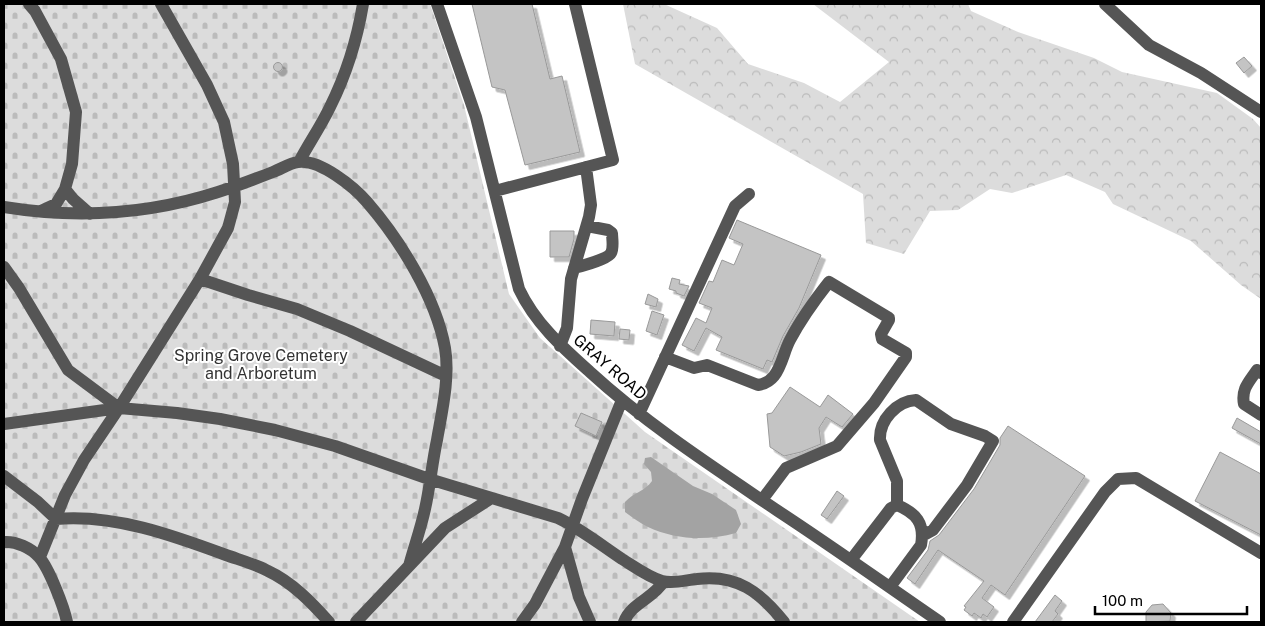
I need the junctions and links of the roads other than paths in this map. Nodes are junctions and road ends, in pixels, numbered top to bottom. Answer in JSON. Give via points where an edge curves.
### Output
{"nodes":[{"id":1,"x":29,"y":4,"type":"edge"},
{"id":2,"x":161,"y":4,"type":"edge"},
{"id":3,"x":364,"y":4,"type":"edge"},
{"id":4,"x":437,"y":4,"type":"edge"},
{"id":5,"x":576,"y":4,"type":"edge"},
{"id":6,"x":1105,"y":4,"type":"edge"},
{"id":7,"x":1261,"y":112,"type":"edge"},
{"id":8,"x":299,"y":162,"type":"junction"},
{"id":9,"x":586,"y":167,"type":"junction"},
{"id":10,"x":234,"y":186,"type":"junction"},
{"id":11,"x":65,"y":189,"type":"junction"},
{"id":12,"x":495,"y":191,"type":"junction"},
{"id":13,"x":749,"y":194,"type":"dead end"},
{"id":14,"x":4,"y":207,"type":"edge"},
{"id":15,"x":37,"y":212,"type":"junction"},
{"id":16,"x":90,"y":214,"type":"junction"},
{"id":17,"x":587,"y":226,"type":"junction"},
{"id":18,"x":4,"y":267,"type":"edge"},
{"id":19,"x":574,"y":268,"type":"junction"},
{"id":20,"x":200,"y":279,"type":"junction"},
{"id":21,"x":560,"y":346,"type":"junction"},
{"id":22,"x":665,"y":357,"type":"junction"},
{"id":23,"x":1261,"y":373,"type":"edge"},
{"id":24,"x":446,"y":376,"type":"junction"},
{"id":25,"x":622,"y":400,"type":"junction"},
{"id":26,"x":119,"y":408,"type":"junction"},
{"id":27,"x":639,"y":414,"type":"junction"},
{"id":28,"x":1261,"y":415,"type":"edge"},
{"id":29,"x":4,"y":424,"type":"edge"},
{"id":30,"x":4,"y":476,"type":"edge"},
{"id":31,"x":429,"y":479,"type":"junction"},
{"id":32,"x":490,"y":498,"type":"junction"},
{"id":33,"x":762,"y":500,"type":"junction"},
{"id":34,"x":897,"y":505,"type":"junction"},
{"id":35,"x":56,"y":519,"type":"junction"},
{"id":36,"x":572,"y":525,"type":"junction"},
{"id":37,"x":922,"y":536,"type":"junction"},
{"id":38,"x":4,"y":542,"type":"edge"},
{"id":39,"x":565,"y":547,"type":"junction"},
{"id":40,"x":1261,"y":553,"type":"edge"},
{"id":41,"x":40,"y":557,"type":"junction"},
{"id":42,"x":851,"y":560,"type":"junction"},
{"id":43,"x":409,"y":566,"type":"junction"},
{"id":44,"x":663,"y":582,"type":"junction"},
{"id":45,"x":890,"y":588,"type":"junction"},
{"id":46,"x":67,"y":622,"type":"edge"},
{"id":47,"x":329,"y":622,"type":"edge"},
{"id":48,"x":356,"y":622,"type":"edge"},
{"id":49,"x":522,"y":622,"type":"edge"},
{"id":50,"x":590,"y":622,"type":"edge"},
{"id":51,"x":624,"y":622,"type":"edge"},
{"id":52,"x":784,"y":622,"type":"edge"},
{"id":53,"x":940,"y":622,"type":"edge"},
{"id":54,"x":1012,"y":622,"type":"edge"}],
"edges":[{"from":1,"to":11,"type":"street","via":[[62,59],[76,112],[72,164]]},
{"from":2,"to":10,"type":"street","via":[[224,122]]},
{"from":3,"to":8,"type":"street","via":[[347,69],[330,108]]},
{"from":4,"to":12,"type":"street","name":"GRAY ROAD","via":[[476,117]]},
{"from":5,"to":9,"type":"street","via":[[613,160]]},
{"from":6,"to":7,"type":"street","via":[[1149,45]]},
{"from":8,"to":10,"type":"street"},
{"from":8,"to":24,"type":"street","via":[[332,173],[357,191],[406,256],[431,300],[441,328]]},
{"from":9,"to":12,"type":"street"},
{"from":9,"to":17,"type":"street","via":[[590,206]]},
{"from":10,"to":16,"type":"street","via":[[186,202],[139,211]]},
{"from":10,"to":20,"type":"street","via":[[235,202],[228,228]]},
{"from":11,"to":15,"type":"street","via":[[56,204]]},
{"from":11,"to":16,"type":"street"},
{"from":12,"to":21,"type":"street","name":"GRAY ROAD","via":[[519,290],[542,326]]},
{"from":13,"to":22,"type":"street","via":[[735,206]]},
{"from":14,"to":15,"type":"street"},
{"from":15,"to":16,"type":"street"},
{"from":17,"to":19,"type":"street"},
{"from":17,"to":19,"type":"street","via":[[612,233],[612,252]]},
{"from":18,"to":26,"type":"street","via":[[20,288],[68,370]]},
{"from":19,"to":21,"type":"street","via":[[567,328]]},
{"from":20,"to":24,"type":"street","via":[[296,308]]},
{"from":20,"to":26,"type":"street"},
{"from":21,"to":25,"type":"street","name":"GRAY ROAD"},
{"from":22,"to":27,"type":"street"},
{"from":22,"to":33,"type":"street","via":[[694,368],[707,365],[758,385],[764,384],[776,374],[808,308],[829,282],[889,318],[881,334],[882,339],[906,353],[906,357],[874,403],[836,446],[786,468]]},
{"from":23,"to":28,"type":"street","via":[[1257,370],[1242,396],[1244,404]]},
{"from":24,"to":31,"type":"street"},
{"from":25,"to":27,"type":"street","name":"GRAY ROAD"},
{"from":25,"to":36,"type":"street"},
{"from":26,"to":29,"type":"street"},
{"from":26,"to":31,"type":"street","via":[[177,413],[275,430],[335,446]]},
{"from":26,"to":35,"type":"street","via":[[84,460]]},
{"from":27,"to":33,"type":"street","name":"GRAY ROAD"},
{"from":30,"to":35,"type":"street"},
{"from":31,"to":32,"type":"street"},
{"from":31,"to":43,"type":"street","via":[[425,509]]},
{"from":32,"to":36,"type":"street"},
{"from":32,"to":43,"type":"street","via":[[445,528]]},
{"from":33,"to":42,"type":"street","name":"GRAY ROAD"},
{"from":34,"to":37,"type":"street","via":[[915,515],[921,525]]},
{"from":34,"to":37,"type":"street","via":[[897,481],[880,435],[884,423],[902,402],[916,400],[951,424],[993,441],[967,485],[933,530]]},
{"from":34,"to":42,"type":"street","via":[[891,508]]},
{"from":35,"to":41,"type":"street"},
{"from":35,"to":47,"type":"street","via":[[101,520],[155,530],[251,564],[269,571],[300,592]]},
{"from":36,"to":39,"type":"street"},
{"from":36,"to":44,"type":"street","via":[[638,570]]},
{"from":37,"to":45,"type":"street","via":[[920,545]]},
{"from":38,"to":41,"type":"street","via":[[25,546]]},
{"from":39,"to":49,"type":"street"},
{"from":39,"to":50,"type":"street","via":[[579,597]]},
{"from":40,"to":54,"type":"street","via":[[1136,478],[1118,479],[1105,492]]},
{"from":41,"to":46,"type":"street"},
{"from":42,"to":45,"type":"street","name":"GRAY ROAD"},
{"from":43,"to":48,"type":"street"},
{"from":44,"to":51,"type":"street","via":[[659,589],[640,601]]},
{"from":44,"to":52,"type":"street","via":[[711,577],[742,584],[756,592]]},
{"from":45,"to":53,"type":"street","name":"GRAY ROAD"}]}
